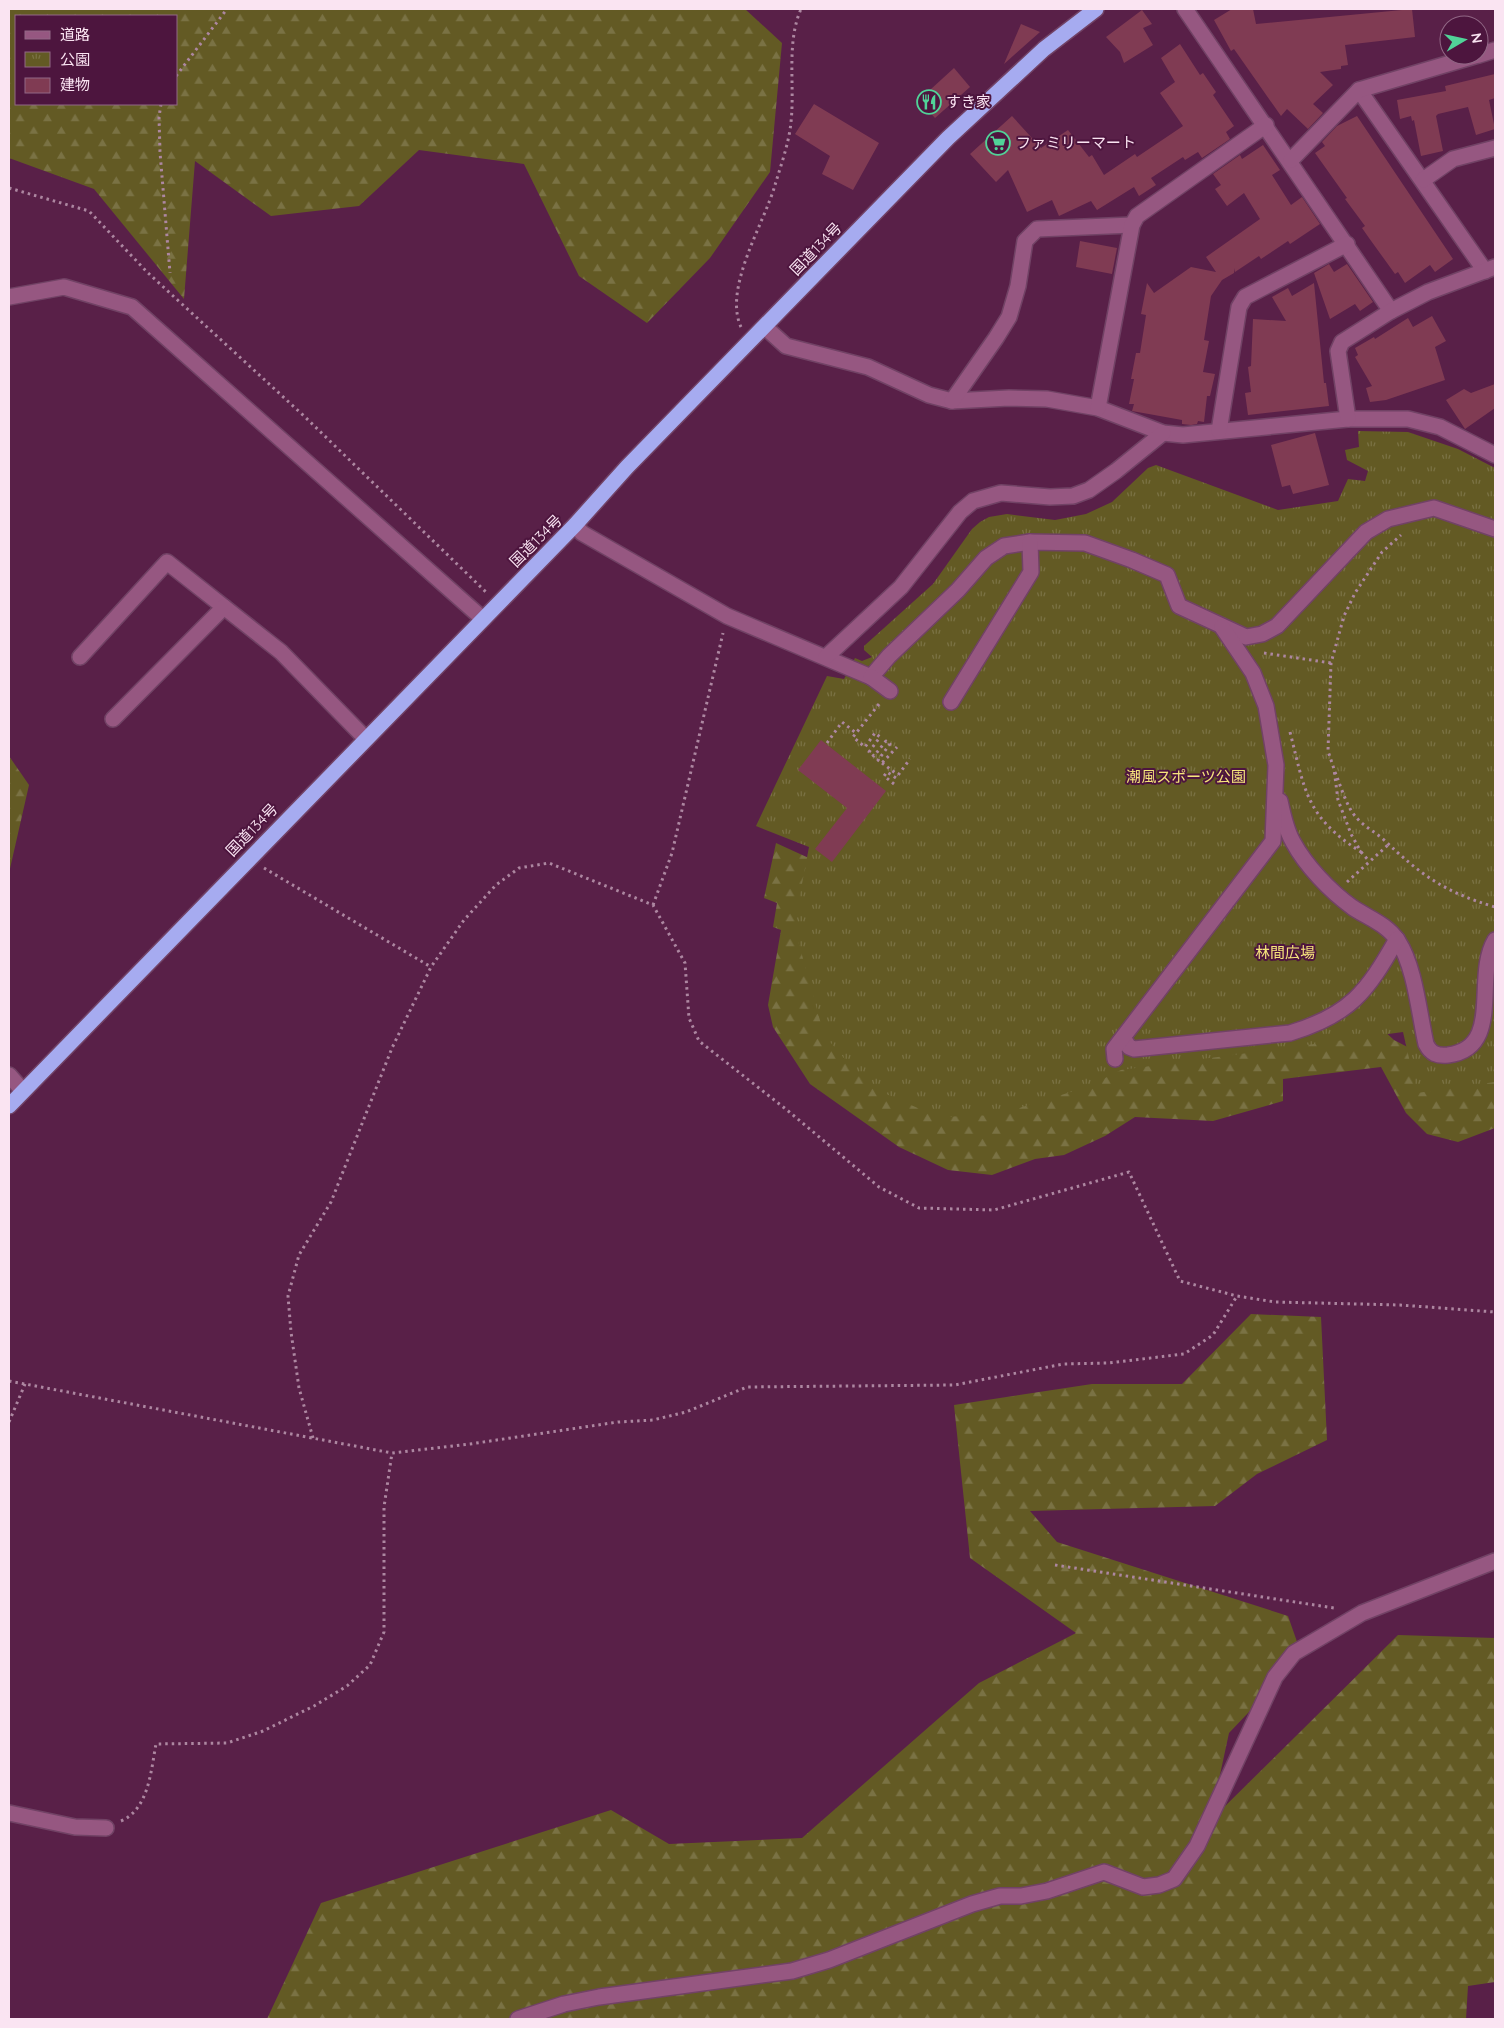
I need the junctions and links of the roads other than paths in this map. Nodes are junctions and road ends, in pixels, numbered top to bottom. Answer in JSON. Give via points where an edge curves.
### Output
{"nodes":[{"id":1,"x":1185,"y":9,"type":"edge"},
{"id":2,"x":1087,"y":11,"type":"edge"},
{"id":3,"x":1445,"y":65,"type":"edge"},
{"id":4,"x":1359,"y":90,"type":"junction"},
{"id":5,"x":1266,"y":125,"type":"junction"},
{"id":6,"x":1495,"y":148,"type":"edge"},
{"id":7,"x":1291,"y":160,"type":"junction"},
{"id":8,"x":1423,"y":180,"type":"junction"},
{"id":9,"x":1132,"y":225,"type":"junction"},
{"id":10,"x":1347,"y":244,"type":"junction"},
{"id":11,"x":1490,"y":269,"type":"edge"},
{"id":12,"x":9,"y":297,"type":"edge"},
{"id":13,"x":1392,"y":311,"type":"junction"},
{"id":14,"x":765,"y":327,"type":"junction"},
{"id":15,"x":952,"y":401,"type":"junction"},
{"id":16,"x":1098,"y":408,"type":"junction"},
{"id":17,"x":1348,"y":419,"type":"junction"},
{"id":18,"x":1219,"y":431,"type":"junction"},
{"id":19,"x":1163,"y":433,"type":"junction"},
{"id":20,"x":1495,"y":455,"type":"edge"},
{"id":21,"x":575,"y":525,"type":"junction"},
{"id":22,"x":1495,"y":529,"type":"edge"},
{"id":23,"x":1030,"y":542,"type":"junction"},
{"id":24,"x":224,"y":607,"type":"junction"},
{"id":25,"x":483,"y":619,"type":"junction"},
{"id":26,"x":1221,"y":626,"type":"junction"},
{"id":27,"x":80,"y":656,"type":"dead end"},
{"id":28,"x":826,"y":657,"type":"junction"},
{"id":29,"x":871,"y":677,"type":"junction"},
{"id":30,"x":890,"y":690,"type":"road end"},
{"id":31,"x":951,"y":702,"type":"dead end"},
{"id":32,"x":113,"y":719,"type":"dead end"},
{"id":33,"x":366,"y":738,"type":"junction"},
{"id":34,"x":1276,"y":785,"type":"junction"},
{"id":35,"x":1397,"y":939,"type":"junction"},
{"id":36,"x":1495,"y":940,"type":"edge"},
{"id":37,"x":1124,"y":1038,"type":"junction"},
{"id":38,"x":1116,"y":1059,"type":"dead end"},
{"id":39,"x":9,"y":1075,"type":"edge"},
{"id":40,"x":23,"y":1091,"type":"junction"},
{"id":41,"x":9,"y":1106,"type":"edge"},
{"id":42,"x":1495,"y":1561,"type":"edge"},
{"id":43,"x":9,"y":1813,"type":"edge"},
{"id":44,"x":106,"y":1828,"type":"road end"},
{"id":45,"x":518,"y":2019,"type":"edge"}],
"edges":[{"from":1,"to":5,"type":"street"},
{"from":2,"to":14,"type":"highway","name":"国道134号","via":[[948,138]]},
{"from":3,"to":4,"type":"street"},
{"from":4,"to":7,"type":"street"},
{"from":4,"to":8,"type":"street"},
{"from":5,"to":7,"type":"street"},
{"from":5,"to":9,"type":"street","via":[[1137,216]]},
{"from":6,"to":8,"type":"street","via":[[1453,159]]},
{"from":7,"to":10,"type":"street"},
{"from":8,"to":11,"type":"street"},
{"from":9,"to":15,"type":"street","via":[[1037,229],[1025,241],[1009,317]]},
{"from":9,"to":16,"type":"street"},
{"from":10,"to":13,"type":"street"},
{"from":10,"to":18,"type":"street","via":[[1245,297],[1239,307]]},
{"from":11,"to":13,"type":"street","via":[[1428,292]]},
{"from":12,"to":25,"type":"street","via":[[64,287],[132,307]]},
{"from":13,"to":17,"type":"street","via":[[1342,342],[1338,350]]},
{"from":14,"to":15,"type":"street","via":[[786,346],[868,368],[929,395]]},
{"from":14,"to":21,"type":"highway","name":"国道134号","via":[[627,467]]},
{"from":15,"to":16,"type":"street","via":[[1029,397]]},
{"from":16,"to":19,"type":"street"},
{"from":17,"to":18,"type":"street"},
{"from":17,"to":20,"type":"street","via":[[1408,418],[1440,427]]},
{"from":18,"to":19,"type":"street","via":[[1183,435]]},
{"from":19,"to":28,"type":"street","via":[[1116,471],[1073,496],[1001,493],[973,501],[960,512],[901,587]]},
{"from":21,"to":25,"type":"highway","name":"国道134号"},
{"from":21,"to":28,"type":"street","via":[[582,533],[727,616]]},
{"from":22,"to":26,"type":"street","via":[[1434,508],[1388,519],[1366,532],[1273,630],[1246,636]]},
{"from":23,"to":26,"type":"street","via":[[1085,543],[1167,575],[1179,606]]},
{"from":23,"to":29,"type":"street","via":[[1015,542],[996,549]]},
{"from":23,"to":31,"type":"street","via":[[1030,572]]},
{"from":24,"to":27,"type":"street","via":[[167,562]]},
{"from":24,"to":32,"type":"street"},
{"from":24,"to":33,"type":"street","via":[[281,652]]},
{"from":25,"to":33,"type":"highway","name":"国道134号"},
{"from":26,"to":34,"type":"street","via":[[1253,673],[1266,706],[1276,765]]},
{"from":28,"to":29,"type":"street"},
{"from":29,"to":30,"type":"street"},
{"from":33,"to":40,"type":"highway","name":"国道134号"},
{"from":34,"to":35,"type":"street","via":[[1292,841],[1310,866],[1338,896]]},
{"from":34,"to":37,"type":"street","via":[[1273,841]]},
{"from":35,"to":36,"type":"street","via":[[1408,965],[1426,1044],[1437,1055],[1473,1048],[1482,1041],[1491,1026],[1493,1007],[1489,960]]},
{"from":35,"to":37,"type":"street","via":[[1372,982],[1336,1014],[1309,1027],[1290,1033],[1134,1049]]},
{"from":37,"to":38,"type":"street","via":[[1114,1049]]},
{"from":39,"to":40,"type":"street"},
{"from":40,"to":41,"type":"highway","name":"国道134号"},
{"from":42,"to":45,"type":"street","via":[[1362,1613],[1294,1653],[1274,1677],[1197,1846],[1174,1879],[1143,1886],[1104,1872],[1047,1891],[1000,1896],[972,1904],[829,1960],[792,1971],[599,1997]]},
{"from":43,"to":44,"type":"street","via":[[75,1827]]}]}
